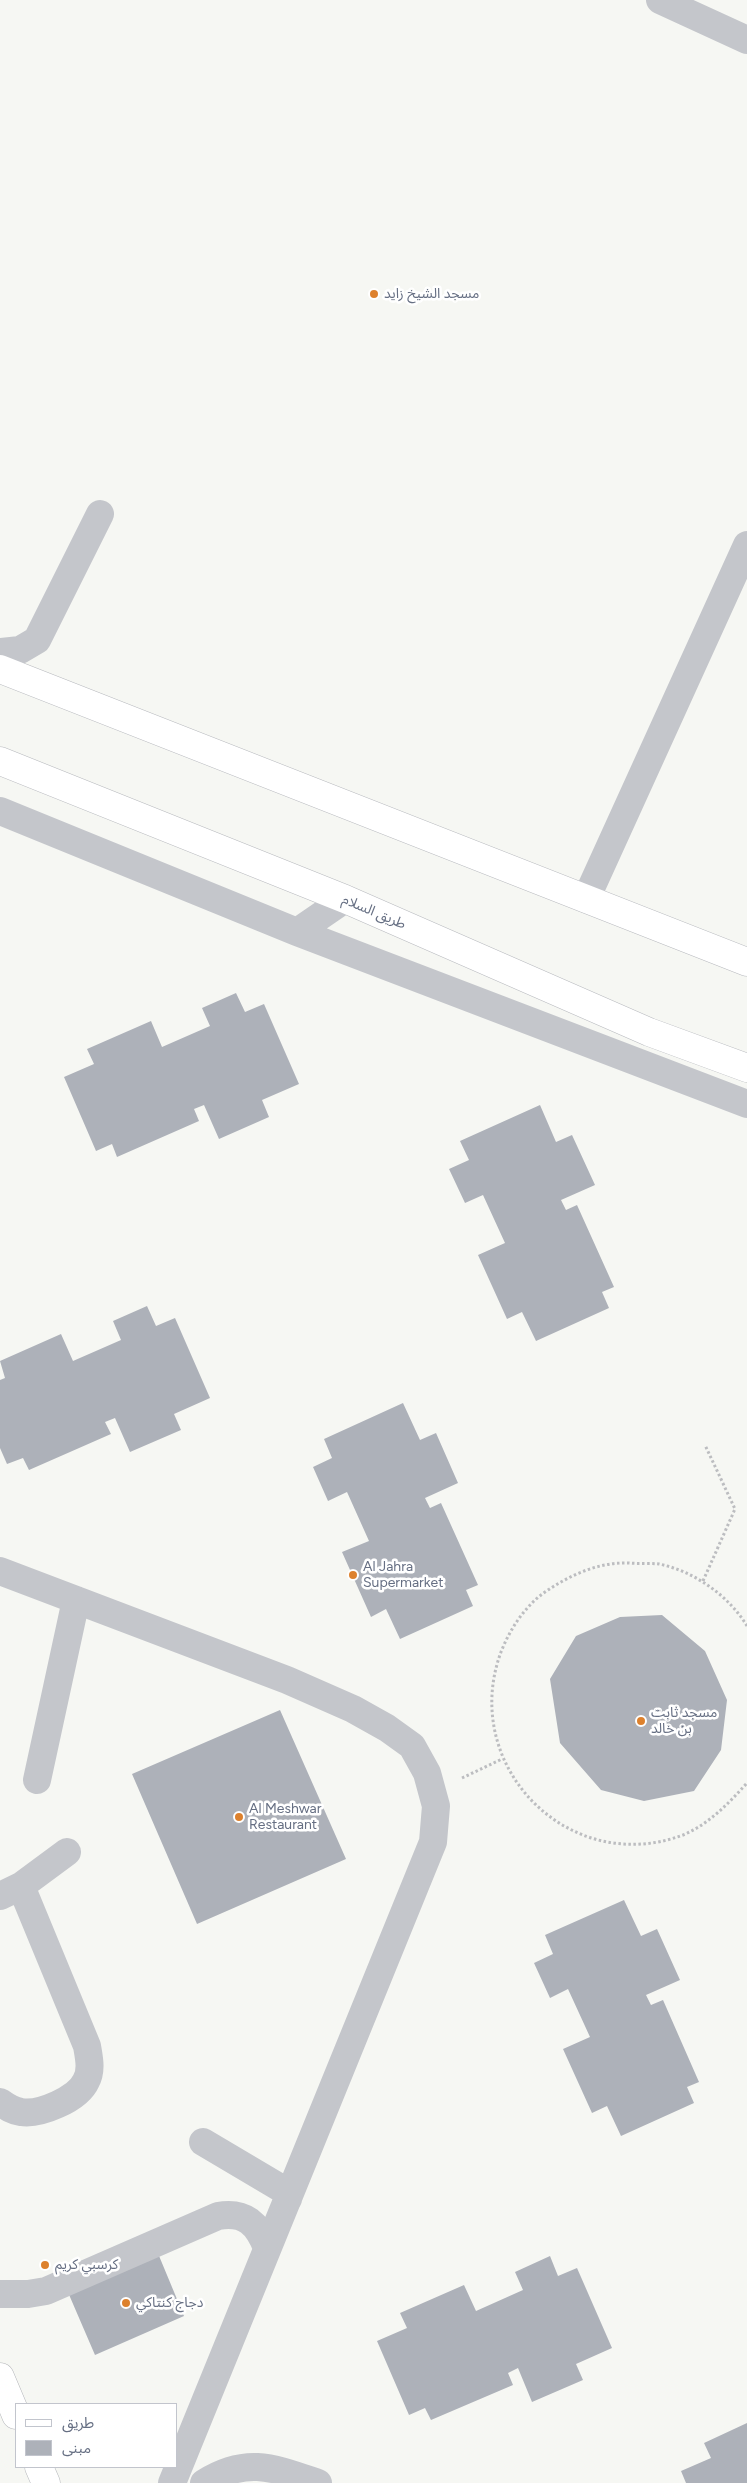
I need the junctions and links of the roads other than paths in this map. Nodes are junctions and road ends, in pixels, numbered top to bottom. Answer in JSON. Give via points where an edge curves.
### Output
{"nodes":[{"id":1,"x":660,"y":0,"type":"edge"},
{"id":2,"x":747,"y":40,"type":"edge"},
{"id":3,"x":100,"y":514,"type":"dead end"},
{"id":4,"x":747,"y":545,"type":"edge"},
{"id":5,"x":0,"y":652,"type":"edge"},
{"id":6,"x":0,"y":669,"type":"edge"},
{"id":7,"x":0,"y":761,"type":"edge"},
{"id":8,"x":0,"y":811,"type":"edge"},
{"id":9,"x":345,"y":899,"type":"junction"},
{"id":10,"x":586,"y":899,"type":"junction"},
{"id":11,"x":297,"y":932,"type":"junction"},
{"id":12,"x":747,"y":962,"type":"edge"},
{"id":13,"x":747,"y":1068,"type":"edge"},
{"id":14,"x":747,"y":1104,"type":"edge"},
{"id":15,"x":0,"y":1571,"type":"edge"},
{"id":16,"x":76,"y":1600,"type":"junction"},
{"id":17,"x":37,"y":1780,"type":"dead end"},
{"id":18,"x":67,"y":1852,"type":"dead end"},
{"id":19,"x":11,"y":1891,"type":"edge"},
{"id":20,"x":0,"y":2102,"type":"edge"},
{"id":21,"x":203,"y":2142,"type":"dead end"},
{"id":22,"x":288,"y":2199,"type":"junction"},
{"id":23,"x":267,"y":2248,"type":"junction"},
{"id":24,"x":0,"y":2294,"type":"edge"},
{"id":25,"x":0,"y":2377,"type":"edge"},
{"id":26,"x":15,"y":2413,"type":"edge"},
{"id":27,"x":39,"y":2468,"type":"edge"},
{"id":28,"x":46,"y":2483,"type":"edge"},
{"id":29,"x":172,"y":2483,"type":"edge"},
{"id":30,"x":204,"y":2483,"type":"edge"},
{"id":31,"x":318,"y":2483,"type":"edge"}],
"edges":[{"from":1,"to":2,"type":"street"},
{"from":3,"to":5,"type":"street","via":[[37,640],[20,650]]},
{"from":4,"to":10,"type":"street"},
{"from":6,"to":10,"type":"main road"},
{"from":7,"to":9,"type":"main road","name":"طريق السلام"},
{"from":8,"to":11,"type":"street"},
{"from":9,"to":11,"type":"street"},
{"from":9,"to":13,"type":"main road","name":"طريق السلام","via":[[649,1032]]},
{"from":10,"to":12,"type":"main road"},
{"from":11,"to":14,"type":"street"},
{"from":15,"to":16,"type":"street"},
{"from":16,"to":17,"type":"street"},
{"from":16,"to":22,"type":"street","via":[[287,1680],[353,1709],[412,1746],[428,1773],[436,1806],[433,1842]]},
{"from":18,"to":19,"type":"street"},
{"from":19,"to":20,"type":"street","via":[[87,2046],[90,2064],[87,2081],[76,2095],[60,2103],[22,2112]]},
{"from":21,"to":22,"type":"street","via":[[284,2190]]},
{"from":22,"to":23,"type":"street"},
{"from":23,"to":24,"type":"street","via":[[257,2227],[249,2219],[234,2214],[218,2216],[46,2290]]},
{"from":23,"to":29,"type":"street"},
{"from":25,"to":26,"type":"main road"},
{"from":27,"to":28,"type":"main road"},
{"from":30,"to":31,"type":"street","via":[[219,2474],[262,2466]]}]}
